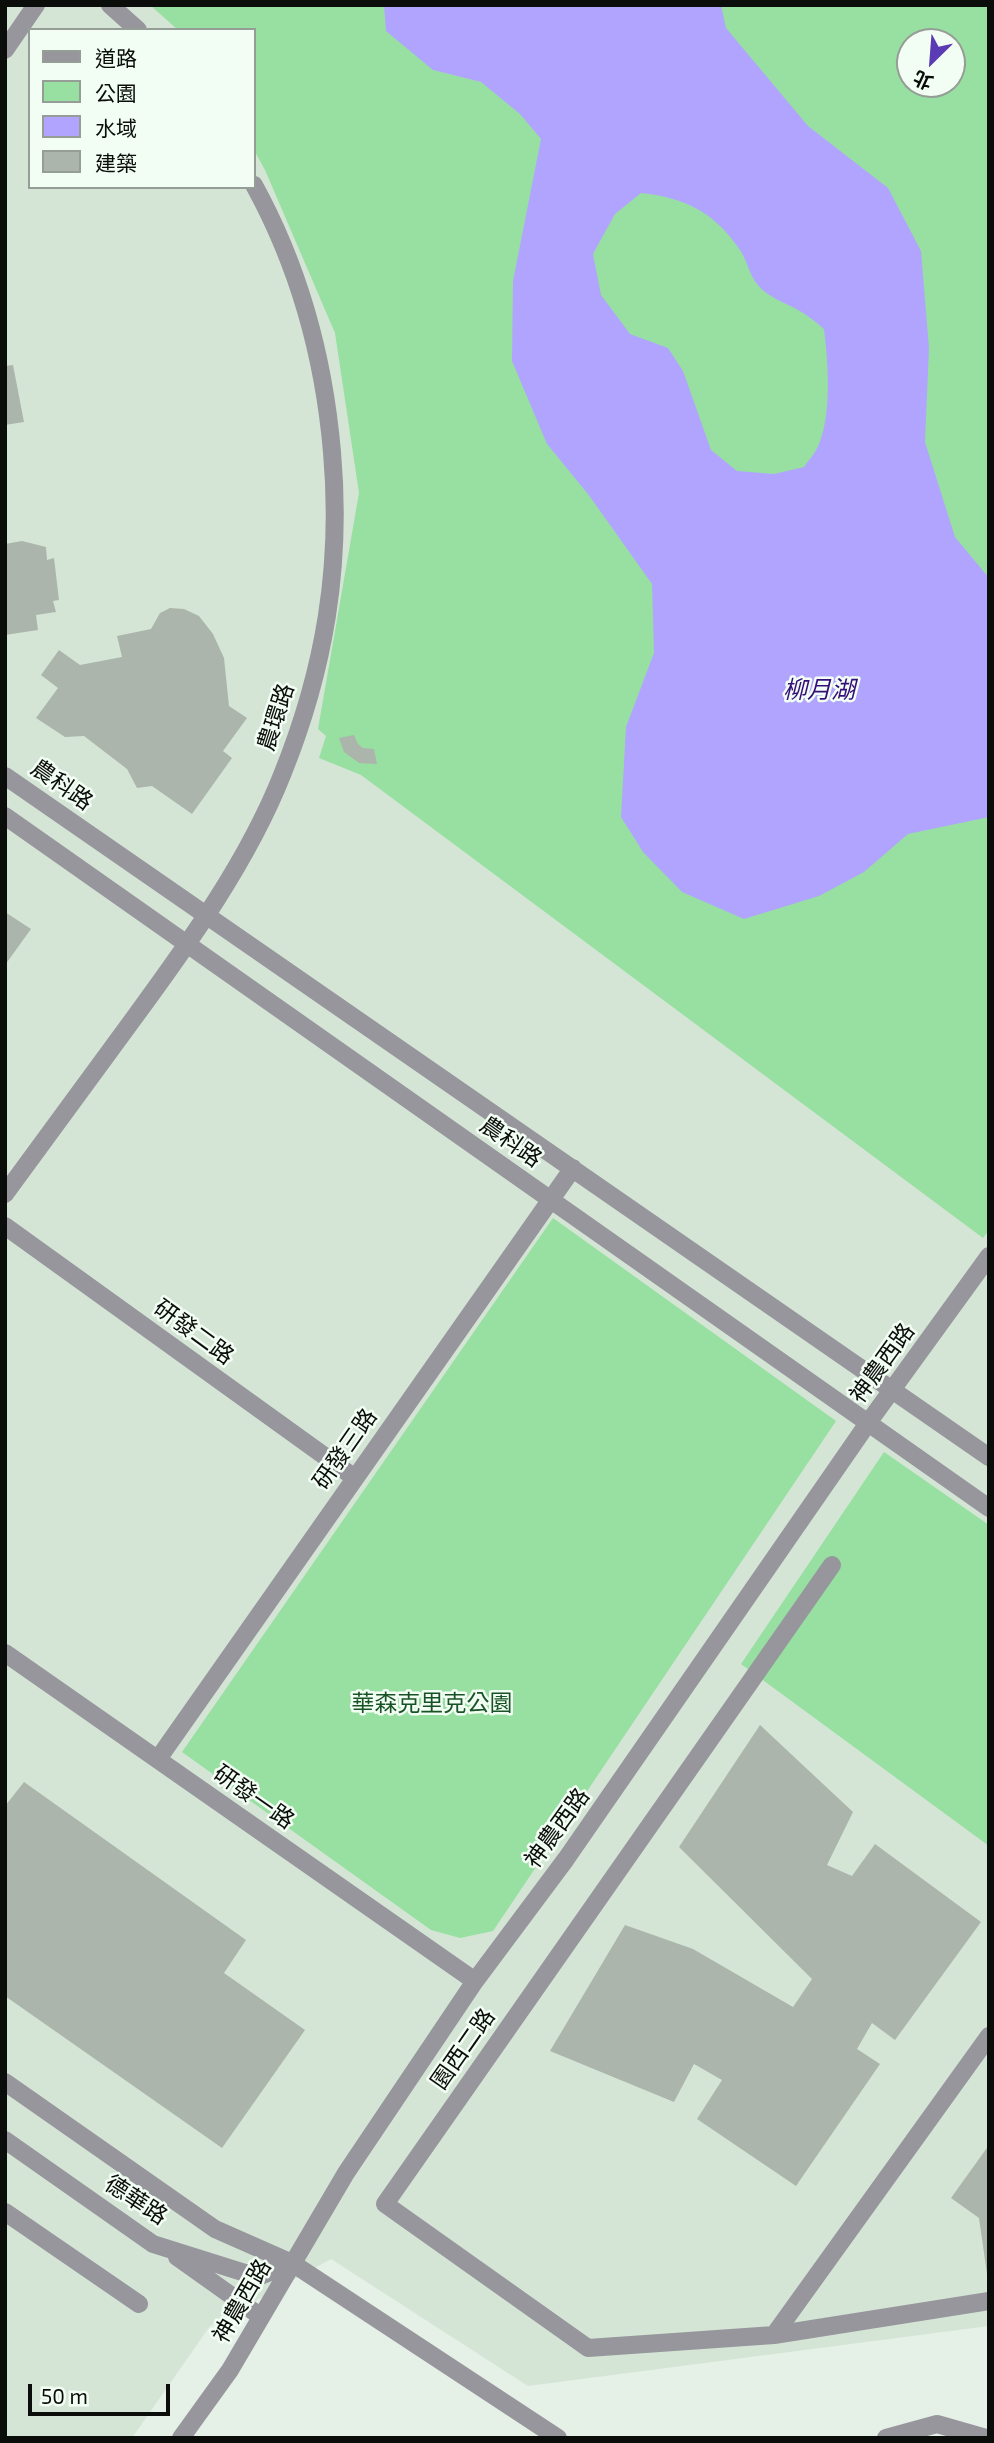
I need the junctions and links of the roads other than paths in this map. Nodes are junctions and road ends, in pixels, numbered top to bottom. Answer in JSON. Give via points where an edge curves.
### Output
{"nodes":[{"id":1,"x":36,"y":5,"type":"edge"},
{"id":2,"x":110,"y":5,"type":"edge"},
{"id":3,"x":136,"y":28,"type":"edge"},
{"id":4,"x":5,"y":50,"type":"edge"},
{"id":5,"x":256,"y":189,"type":"edge"},
{"id":6,"x":5,"y":776,"type":"edge"},
{"id":7,"x":5,"y":816,"type":"edge"},
{"id":8,"x":207,"y":915,"type":"junction"},
{"id":9,"x":188,"y":944,"type":"junction"},
{"id":10,"x":573,"y":1168,"type":"junction"},
{"id":11,"x":5,"y":1194,"type":"edge"},
{"id":12,"x":550,"y":1200,"type":"junction"},
{"id":13,"x":5,"y":1226,"type":"edge"},
{"id":14,"x":989,"y":1256,"type":"edge"},
{"id":15,"x":894,"y":1390,"type":"junction"},
{"id":16,"x":868,"y":1423,"type":"junction"},
{"id":17,"x":989,"y":1457,"type":"edge"},
{"id":18,"x":355,"y":1478,"type":"junction"},
{"id":19,"x":989,"y":1508,"type":"edge"},
{"id":20,"x":831,"y":1565,"type":"dead end"},
{"id":21,"x":5,"y":1653,"type":"edge"},
{"id":22,"x":158,"y":1759,"type":"junction"},
{"id":23,"x":475,"y":1981,"type":"junction"},
{"id":24,"x":989,"y":2036,"type":"edge"},
{"id":25,"x":5,"y":2082,"type":"edge"},
{"id":26,"x":5,"y":2140,"type":"edge"},
{"id":27,"x":5,"y":2212,"type":"edge"},
{"id":28,"x":163,"y":2247,"type":"junction"},
{"id":29,"x":292,"y":2263,"type":"junction"},
{"id":30,"x":989,"y":2301,"type":"edge"},
{"id":31,"x":139,"y":2304,"type":"dead end"},
{"id":32,"x":260,"y":2316,"type":"junction"},
{"id":33,"x":774,"y":2334,"type":"junction"},
{"id":34,"x":181,"y":2438,"type":"edge"},
{"id":35,"x":558,"y":2438,"type":"edge"},
{"id":36,"x":886,"y":2438,"type":"edge"},
{"id":37,"x":986,"y":2438,"type":"edge"}],
"edges":[{"from":1,"to":4,"type":"street"},
{"from":2,"to":3,"type":"street"},
{"from":5,"to":8,"type":"street","name":"農環路","via":[[290,265],[314,338],[329,415],[335,556],[328,614],[300,727],[260,822]]},
{"from":6,"to":8,"type":"street","name":"農科路"},
{"from":7,"to":9,"type":"street","name":"農科路"},
{"from":8,"to":9,"type":"street","name":"農環路"},
{"from":8,"to":10,"type":"street","name":"農科路"},
{"from":9,"to":11,"type":"street","name":"農環路"},
{"from":9,"to":12,"type":"street","name":"農科路"},
{"from":10,"to":12,"type":"street","name":"研發三路"},
{"from":10,"to":15,"type":"street","name":"農科路"},
{"from":12,"to":16,"type":"street","name":"農科路"},
{"from":12,"to":18,"type":"street","name":"研發三路"},
{"from":13,"to":18,"type":"street","name":"研發二路"},
{"from":14,"to":15,"type":"street","name":"神農西路"},
{"from":15,"to":16,"type":"street","name":"神農西路"},
{"from":15,"to":17,"type":"street","name":"農科路"},
{"from":16,"to":19,"type":"street","name":"農科路"},
{"from":16,"to":23,"type":"street","name":"神農西路","via":[[644,1749]]},
{"from":18,"to":22,"type":"street","name":"研發三路"},
{"from":20,"to":33,"type":"street","name":"園西二路","via":[[385,2204],[588,2348]]},
{"from":21,"to":22,"type":"street","name":"研發一路"},
{"from":22,"to":23,"type":"street","name":"研發一路"},
{"from":23,"to":29,"type":"street","name":"神農西路","via":[[346,2172]]},
{"from":24,"to":33,"type":"street"},
{"from":25,"to":29,"type":"street","via":[[215,2229]]},
{"from":26,"to":28,"type":"street","name":"德華路"},
{"from":27,"to":31,"type":"street"},
{"from":28,"to":29,"type":"street","name":"德華路","via":[[258,2277]]},
{"from":28,"to":32,"type":"street"},
{"from":29,"to":32,"type":"street","name":"神農西路"},
{"from":29,"to":35,"type":"street"},
{"from":30,"to":33,"type":"street","name":"園西二路"},
{"from":32,"to":34,"type":"street","name":"神農西路","via":[[230,2370]]},
{"from":36,"to":37,"type":"street","via":[[937,2424]]}]}
